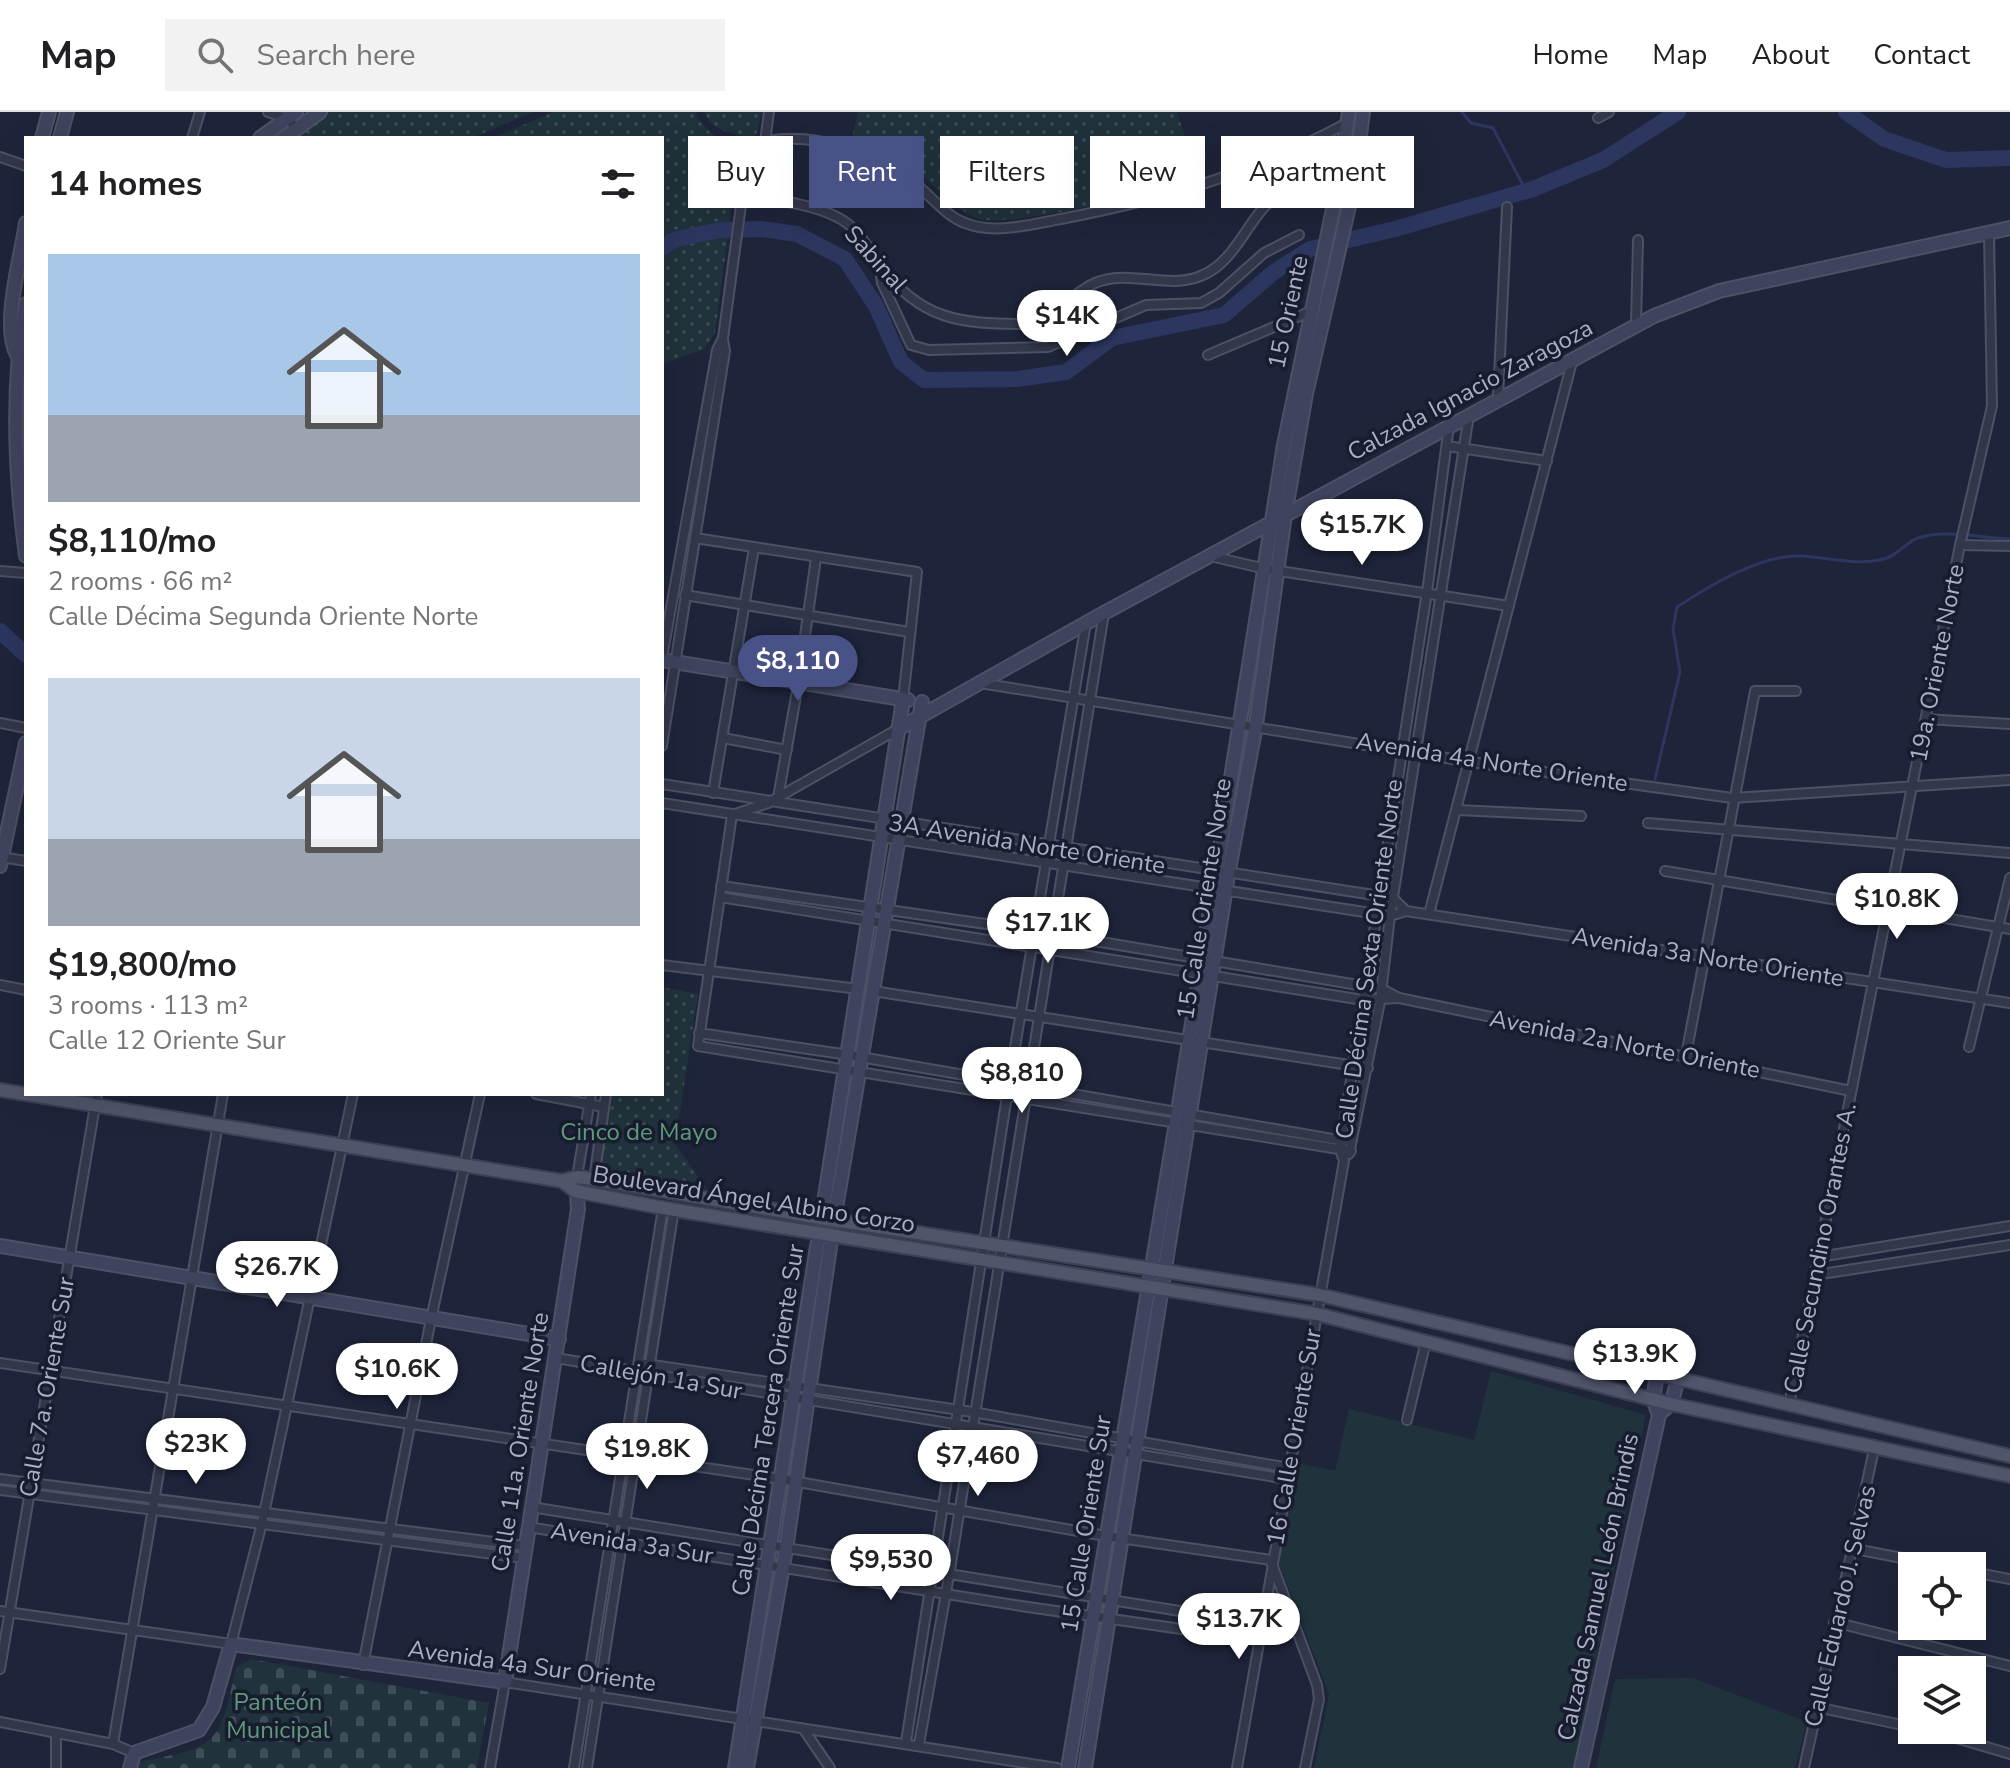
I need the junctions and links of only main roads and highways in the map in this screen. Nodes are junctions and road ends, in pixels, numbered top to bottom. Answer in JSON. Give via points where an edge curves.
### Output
{"nodes":[{"id":1,"x":0,"y":1090,"type":"edge"},
{"id":2,"x":24,"y":1092,"type":"edge"},
{"id":3,"x":58,"y":1096,"type":"edge"},
{"id":4,"x":96,"y":1100,"type":"edge"},
{"id":5,"x":562,"y":1181,"type":"junction"},
{"id":6,"x":826,"y":1226,"type":"junction"},
{"id":7,"x":2010,"y":1456,"type":"edge"},
{"id":8,"x":2010,"y":1476,"type":"edge"}],
"edges":[{"from":1,"to":2,"type":"main road"},
{"from":3,"to":4,"type":"main road"},
{"from":4,"to":5,"type":"main road","via":[[216,1125]]},
{"from":5,"to":6,"type":"main road","name":"Boulevard Ángel Albino Corzo","via":[[594,1179]]},
{"from":5,"to":6,"type":"main road","name":"Boulevard Ángel Albino Corzo","via":[[575,1191],[669,1208]]},
{"from":6,"to":7,"type":"main road","name":"Boulevard Ángel Albino Corzo","via":[[986,1244],[1320,1295]]},
{"from":6,"to":8,"type":"main road","name":"Boulevard Ángel Albino Corzo","via":[[998,1263],[1317,1314],[1671,1404]]}]}
